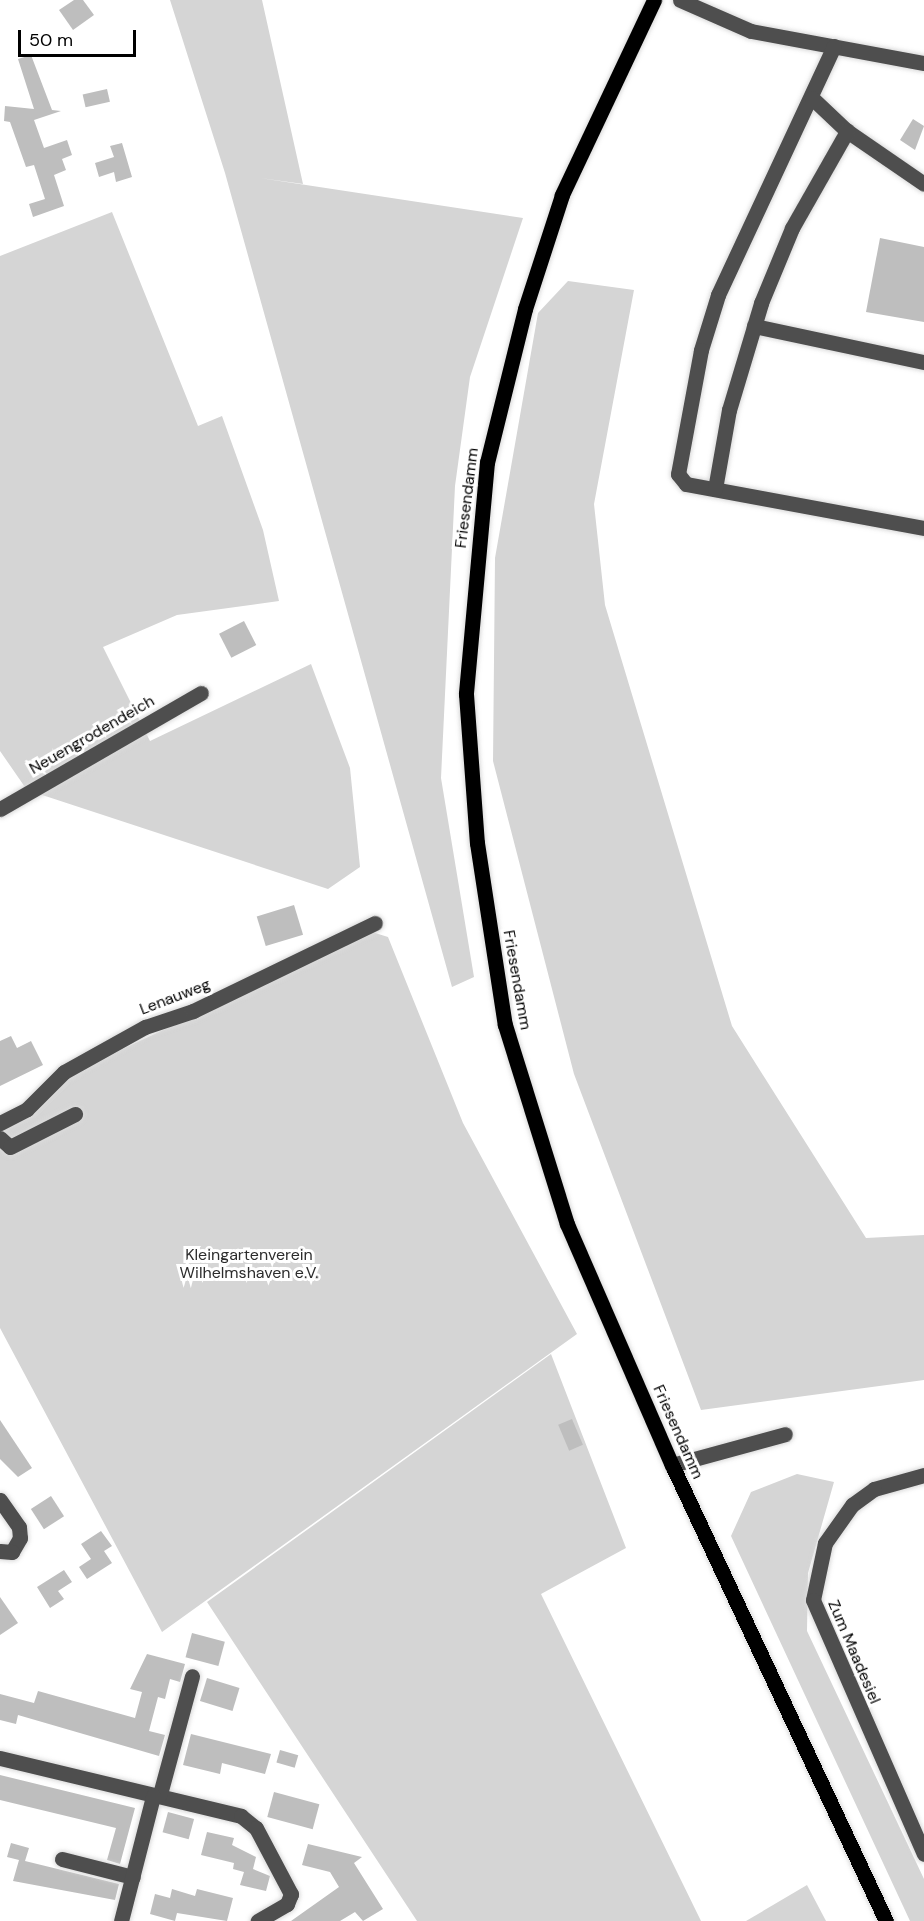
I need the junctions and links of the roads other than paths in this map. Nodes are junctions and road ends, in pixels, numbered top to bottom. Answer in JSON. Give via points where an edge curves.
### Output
{"nodes":[{"id":1,"x":654,"y":0,"type":"edge"},
{"id":2,"x":680,"y":0,"type":"edge"},
{"id":3,"x":834,"y":46,"type":"junction"},
{"id":4,"x":924,"y":63,"type":"edge"},
{"id":5,"x":812,"y":98,"type":"junction"},
{"id":6,"x":847,"y":131,"type":"junction"},
{"id":7,"x":924,"y":183,"type":"edge"},
{"id":8,"x":754,"y":326,"type":"junction"},
{"id":9,"x":924,"y":362,"type":"edge"},
{"id":10,"x":715,"y":489,"type":"junction"},
{"id":11,"x":924,"y":528,"type":"edge"},
{"id":12,"x":201,"y":693,"type":"dead end"},
{"id":13,"x":0,"y":808,"type":"edge"},
{"id":14,"x":375,"y":923,"type":"dead end"},
{"id":15,"x":75,"y":1114,"type":"dead end"},
{"id":16,"x":0,"y":1123,"type":"edge"},
{"id":17,"x":0,"y":1138,"type":"edge"},
{"id":18,"x":785,"y":1434,"type":"dead end"},
{"id":19,"x":672,"y":1465,"type":"junction"},
{"id":20,"x":924,"y":1475,"type":"edge"},
{"id":21,"x":0,"y":1500,"type":"edge"},
{"id":22,"x":0,"y":1551,"type":"edge"},
{"id":23,"x":192,"y":1676,"type":"dead end"},
{"id":24,"x":0,"y":1758,"type":"edge"},
{"id":25,"x":157,"y":1795,"type":"junction"},
{"id":26,"x":924,"y":1854,"type":"edge"},
{"id":27,"x":62,"y":1859,"type":"dead end"},
{"id":28,"x":133,"y":1877,"type":"junction"},
{"id":29,"x":121,"y":1921,"type":"edge"},
{"id":30,"x":258,"y":1921,"type":"edge"},
{"id":31,"x":886,"y":1921,"type":"edge"}],
"edges":[{"from":1,"to":19,"type":"main road","name":"Friesendamm","via":[[562,195],[525,309],[487,462],[466,694],[477,843],[505,1025],[567,1224]]},
{"from":2,"to":3,"type":"street","via":[[751,31]]},
{"from":3,"to":4,"type":"street"},
{"from":3,"to":5,"type":"street"},
{"from":5,"to":6,"type":"street"},
{"from":5,"to":10,"type":"street","via":[[718,295],[701,350],[678,474],[686,484]]},
{"from":6,"to":7,"type":"street"},
{"from":6,"to":8,"type":"street","via":[[792,228]]},
{"from":8,"to":9,"type":"street"},
{"from":8,"to":10,"type":"street","via":[[729,410]]},
{"from":10,"to":11,"type":"street"},
{"from":12,"to":13,"type":"street","name":"Neuengrodendeich"},
{"from":14,"to":16,"type":"street","name":"Lenauweg","via":[[193,1011],[145,1027],[64,1072],[27,1108]]},
{"from":15,"to":17,"type":"street","via":[[10,1147]]},
{"from":18,"to":19,"type":"street"},
{"from":19,"to":31,"type":"main road","name":"Friesendamm"},
{"from":20,"to":26,"type":"street","name":"Zum Maadesiel","via":[[874,1489],[852,1505],[825,1543],[813,1600]]},
{"from":21,"to":22,"type":"street","via":[[19,1527],[20,1538],[12,1552]]},
{"from":23,"to":25,"type":"street"},
{"from":24,"to":25,"type":"street"},
{"from":25,"to":28,"type":"street"},
{"from":25,"to":30,"type":"street","via":[[241,1816],[256,1828],[291,1894],[286,1904]]},
{"from":27,"to":28,"type":"street"},
{"from":28,"to":29,"type":"street"}]}
